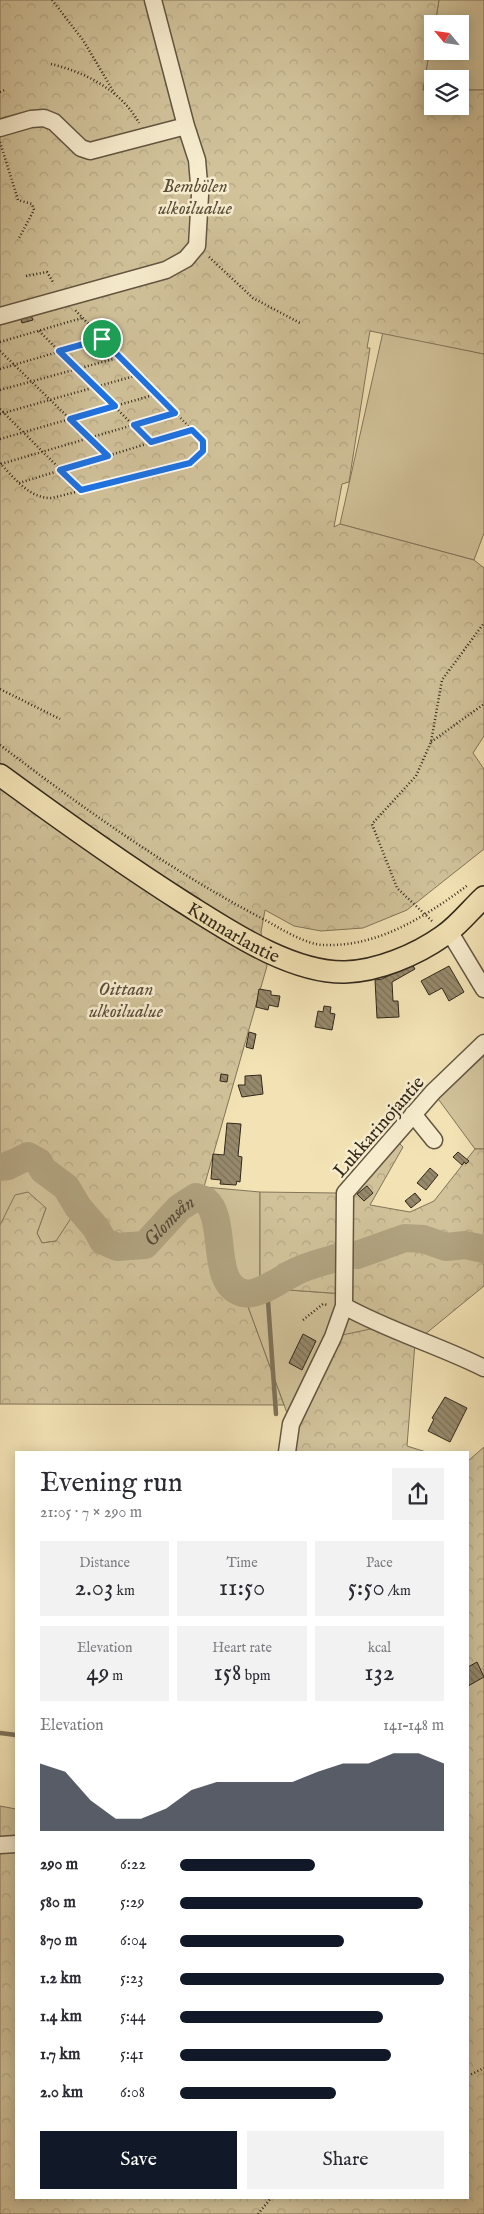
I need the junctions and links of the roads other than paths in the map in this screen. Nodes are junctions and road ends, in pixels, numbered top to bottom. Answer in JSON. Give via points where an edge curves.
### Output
{"nodes":[{"id":1,"x":153,"y":0,"type":"edge"},
{"id":2,"x":186,"y":126,"type":"junction"},
{"id":3,"x":0,"y":128,"type":"edge"},
{"id":4,"x":0,"y":316,"type":"edge"},
{"id":5,"x":0,"y":775,"type":"edge"},
{"id":6,"x":478,"y":889,"type":"edge"},
{"id":7,"x":449,"y":931,"type":"junction"},
{"id":8,"x":484,"y":989,"type":"edge"},
{"id":9,"x":484,"y":1043,"type":"edge"},
{"id":10,"x":413,"y":1114,"type":"junction"},
{"id":11,"x":434,"y":1140,"type":"dead end"},
{"id":12,"x":344,"y":1306,"type":"junction"},
{"id":13,"x":484,"y":1368,"type":"edge"},
{"id":14,"x":287,"y":1451,"type":"edge"},
{"id":15,"x":15,"y":1844,"type":"edge"},
{"id":16,"x":0,"y":1845,"type":"edge"}],
"edges":[{"from":1,"to":2,"type":"street"},
{"from":2,"to":3,"type":"street","via":[[90,151],[82,148],[54,122],[44,118]]},
{"from":2,"to":4,"type":"street","via":[[197,160],[200,195],[197,246],[186,259],[166,270]]},
{"from":5,"to":7,"type":"main road","name":"Kunnarlantie","via":[[116,858],[271,954],[316,968],[344,972],[377,967],[412,953]]},
{"from":6,"to":7,"type":"main road","name":"Kunnarlantie"},
{"from":7,"to":8,"type":"street"},
{"from":9,"to":10,"type":"street","name":"Lukkarinojantie"},
{"from":10,"to":11,"type":"street"},
{"from":10,"to":12,"type":"street","name":"Lukkarinojantie","via":[[345,1193]]},
{"from":12,"to":13,"type":"street","via":[[372,1322],[418,1338]]},
{"from":12,"to":14,"type":"street","name":"Lukkarinojantie","via":[[333,1337],[291,1424]]},
{"from":15,"to":16,"type":"street"}]}
